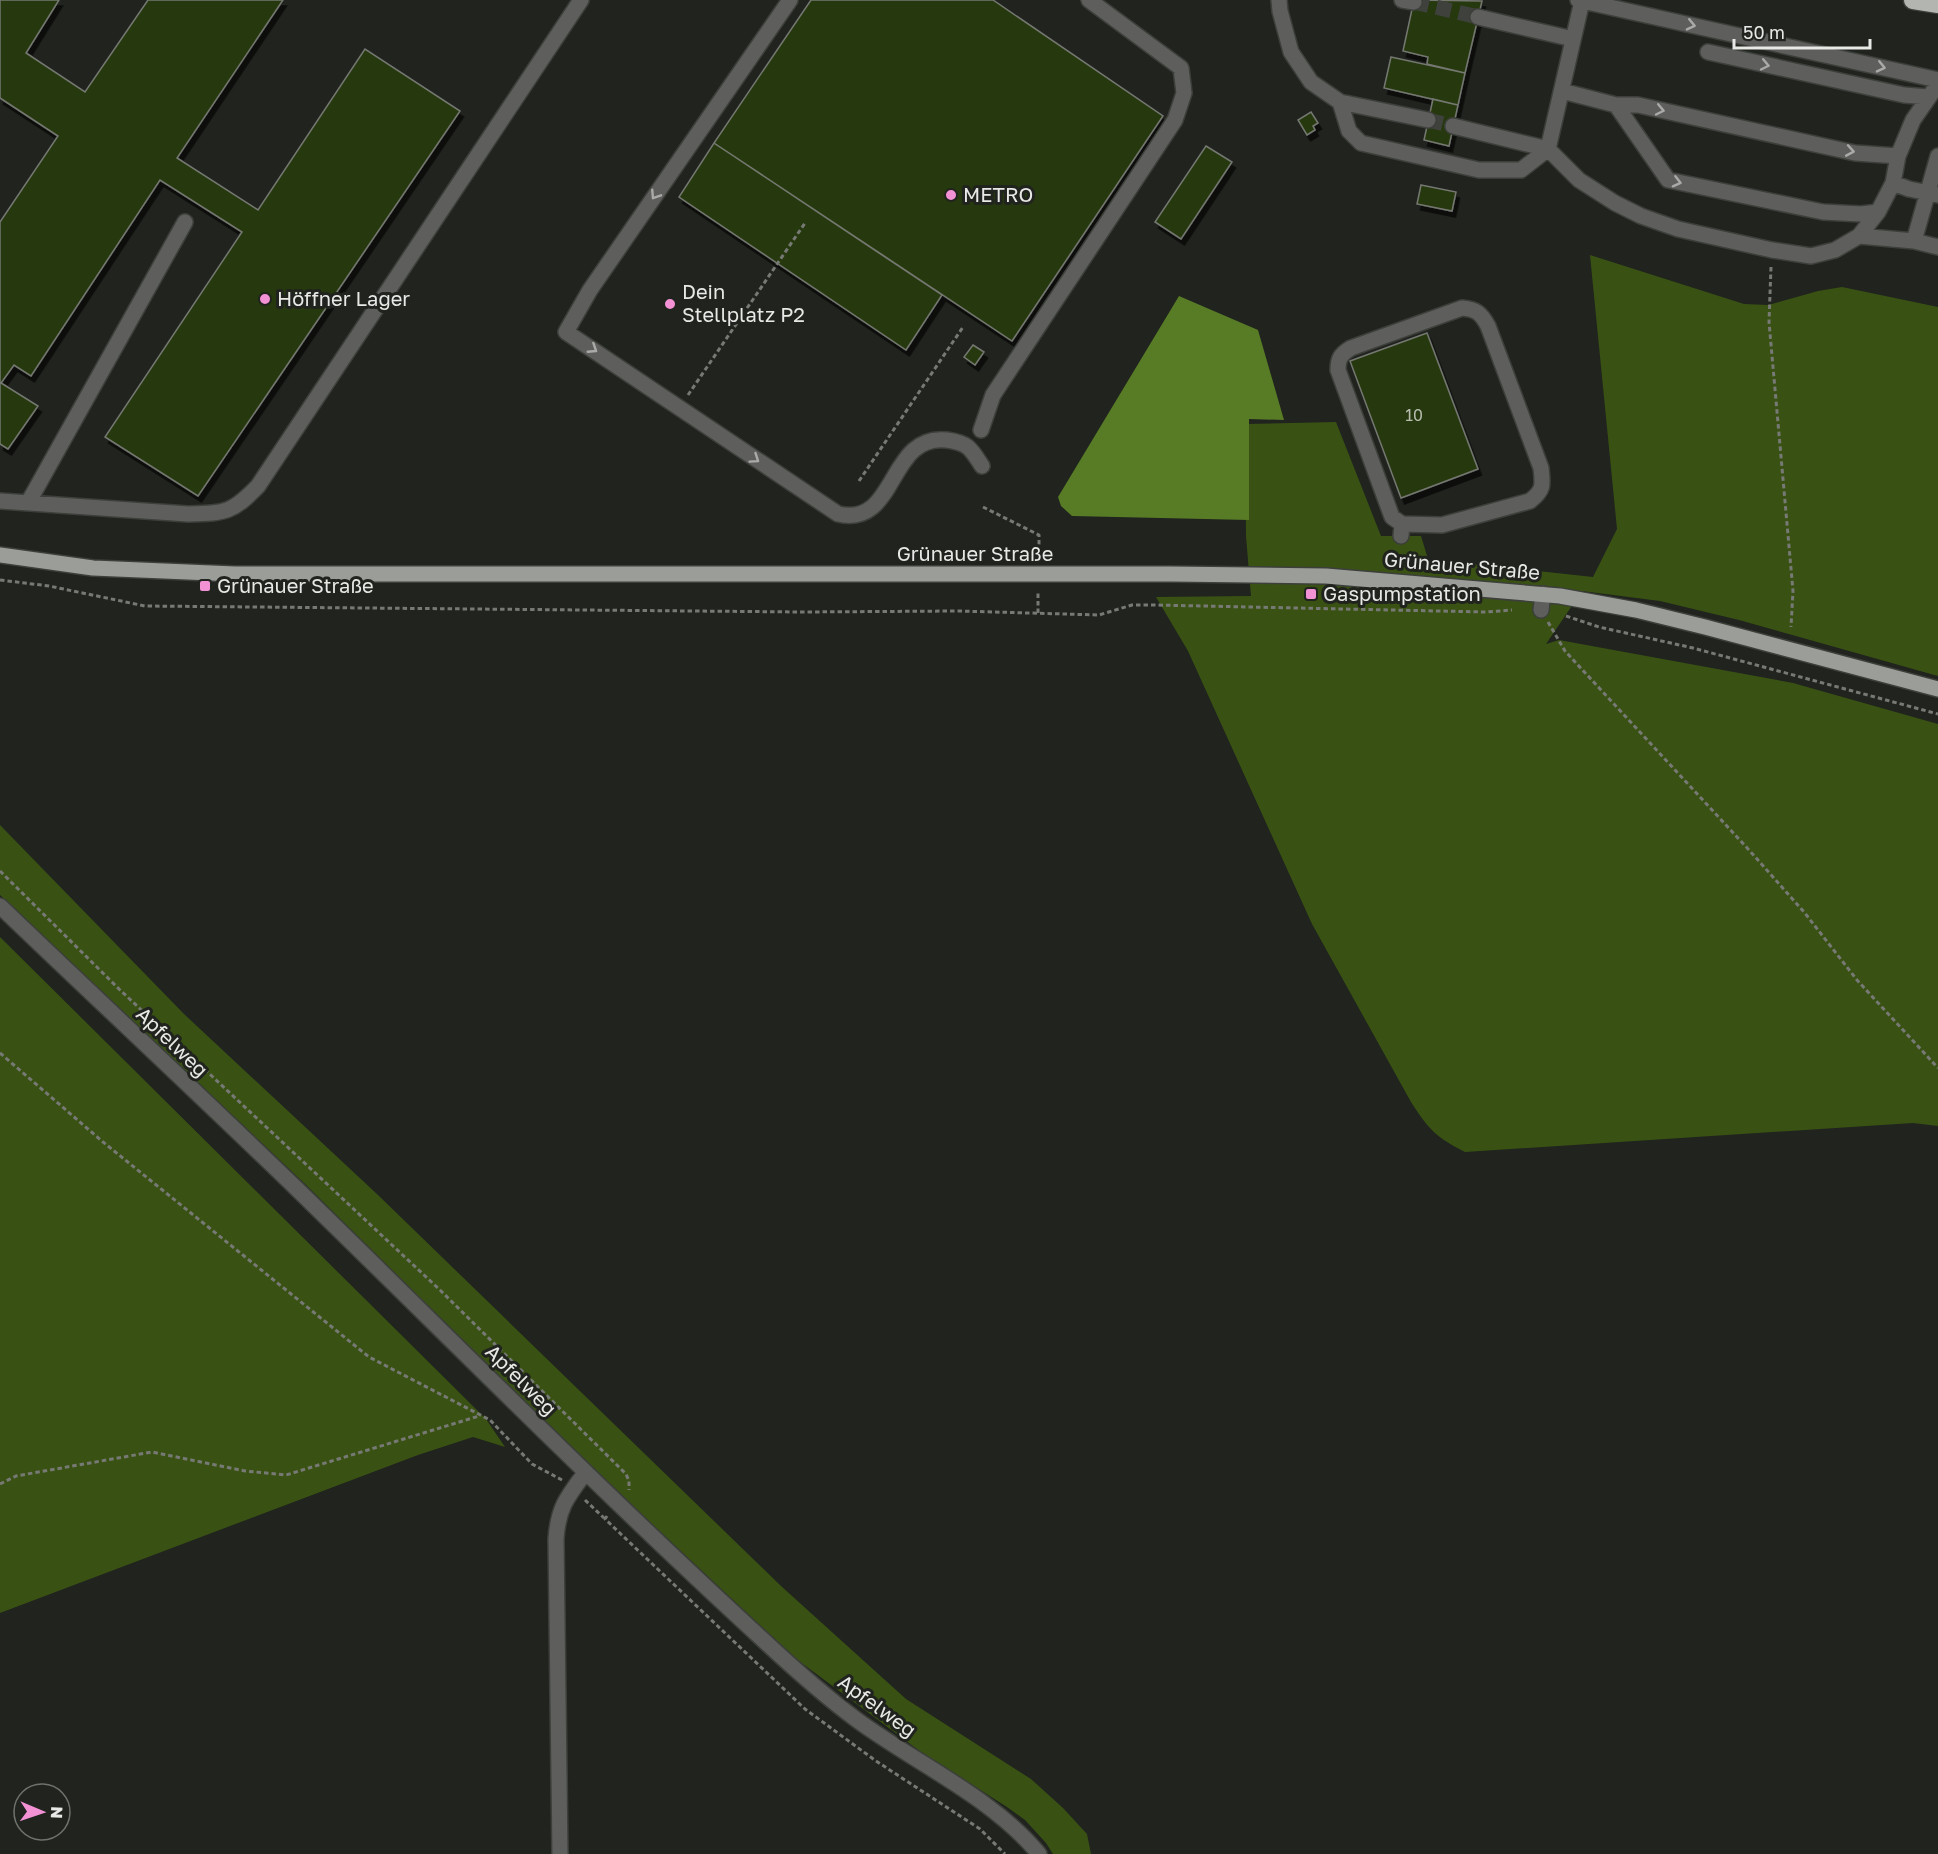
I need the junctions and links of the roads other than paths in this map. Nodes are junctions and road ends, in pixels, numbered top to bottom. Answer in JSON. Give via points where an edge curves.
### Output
{"nodes":[{"id":1,"x":581,"y":0,"type":"edge"},
{"id":2,"x":790,"y":0,"type":"edge"},
{"id":3,"x":1089,"y":0,"type":"edge"},
{"id":4,"x":1279,"y":0,"type":"edge"},
{"id":5,"x":1913,"y":0,"type":"edge"},
{"id":6,"x":1580,"y":1,"type":"edge"},
{"id":7,"x":1938,"y":4,"type":"edge"},
{"id":8,"x":1478,"y":17,"type":"tunnel mouth"},
{"id":9,"x":1574,"y":39,"type":"junction"},
{"id":10,"x":1708,"y":52,"type":"dead end"},
{"id":11,"x":1938,"y":82,"type":"edge"},
{"id":12,"x":1562,"y":91,"type":"junction"},
{"id":13,"x":1928,"y":96,"type":"junction"},
{"id":14,"x":1340,"y":102,"type":"junction"},
{"id":15,"x":1616,"y":105,"type":"junction"},
{"id":16,"x":1428,"y":120,"type":"tunnel mouth"},
{"id":17,"x":1453,"y":126,"type":"tunnel mouth"},
{"id":18,"x":1548,"y":148,"type":"junction"},
{"id":19,"x":1898,"y":156,"type":"junction"},
{"id":20,"x":1938,"y":156,"type":"edge"},
{"id":21,"x":1893,"y":183,"type":"junction"},
{"id":22,"x":1933,"y":194,"type":"edge"},
{"id":23,"x":1878,"y":212,"type":"junction"},
{"id":24,"x":185,"y":222,"type":"dead end"},
{"id":25,"x":1859,"y":236,"type":"junction"},
{"id":26,"x":1914,"y":242,"type":"junction"},
{"id":27,"x":1938,"y":247,"type":"edge"},
{"id":28,"x":981,"y":430,"type":"dead end"},
{"id":29,"x":982,"y":466,"type":"dead end"},
{"id":30,"x":0,"y":501,"type":"edge"},
{"id":31,"x":28,"y":503,"type":"junction"},
{"id":32,"x":1402,"y":530,"type":"joint"},
{"id":33,"x":0,"y":555,"type":"edge"},
{"id":34,"x":1543,"y":594,"type":"junction"},
{"id":35,"x":1541,"y":610,"type":"road end"},
{"id":36,"x":1938,"y":689,"type":"edge"},
{"id":37,"x":0,"y":906,"type":"edge"},
{"id":38,"x":585,"y":1473,"type":"junction"},
{"id":39,"x":560,"y":1854,"type":"edge"},
{"id":40,"x":1039,"y":1854,"type":"edge"}],
"edges":[{"from":1,"to":31,"type":"street","via":[[258,486],[240,505],[219,513],[188,514]]},
{"from":2,"to":29,"type":"street","one_way":true,"via":[[590,290],[566,332],[838,514],[863,514],[888,489],[904,459],[922,444],[939,439],[959,442],[970,448]]},
{"from":3,"to":28,"type":"street","via":[[1182,68],[1184,93],[1175,120],[993,395]]},
{"from":4,"to":14,"type":"street","via":[[1292,52],[1311,82]]},
{"from":5,"to":7,"type":"highway"},
{"from":6,"to":9,"type":"street"},
{"from":6,"to":11,"type":"street","one_way":true},
{"from":8,"to":9,"type":"street"},
{"from":9,"to":12,"type":"street"},
{"from":10,"to":13,"type":"street","one_way":true,"via":[[1904,95]]},
{"from":11,"to":13,"type":"street"},
{"from":12,"to":15,"type":"street"},
{"from":12,"to":18,"type":"street"},
{"from":13,"to":19,"type":"street"},
{"from":14,"to":16,"type":"street"},
{"from":14,"to":18,"type":"street","via":[[1349,130],[1361,143],[1479,170],[1521,170]]},
{"from":15,"to":19,"type":"street","one_way":true,"via":[[1638,105],[1855,153]]},
{"from":15,"to":23,"type":"street","one_way":true,"via":[[1668,180],[1823,212]]},
{"from":17,"to":18,"type":"street"},
{"from":18,"to":25,"type":"street","via":[[1579,180],[1615,203],[1678,229],[1810,256],[1835,250]]},
{"from":19,"to":21,"type":"street"},
{"from":20,"to":22,"type":"street"},
{"from":21,"to":22,"type":"street"},
{"from":21,"to":23,"type":"street"},
{"from":22,"to":26,"type":"street"},
{"from":23,"to":25,"type":"street"},
{"from":24,"to":31,"type":"street"},
{"from":25,"to":26,"type":"street"},
{"from":26,"to":27,"type":"street"},
{"from":30,"to":31,"type":"street"},
{"from":32,"to":32,"type":"street","via":[[1442,525],[1530,501],[1543,484],[1488,326],[1482,314],[1473,309],[1462,308],[1351,348],[1338,361],[1392,517]]},
{"from":33,"to":34,"type":"main road","name":"Grünauer Straße","via":[[93,568],[225,574],[1326,576]]},
{"from":34,"to":35,"type":"street"},
{"from":34,"to":36,"type":"main road","name":"Grünauer Straße","via":[[1636,610]]},
{"from":37,"to":38,"type":"street","name":"Apfelweg","via":[[297,1188]]},
{"from":38,"to":39,"type":"street","via":[[557,1519]]},
{"from":38,"to":40,"type":"street","name":"Apfelweg","via":[[813,1685],[992,1810],[1018,1830]]}]}
